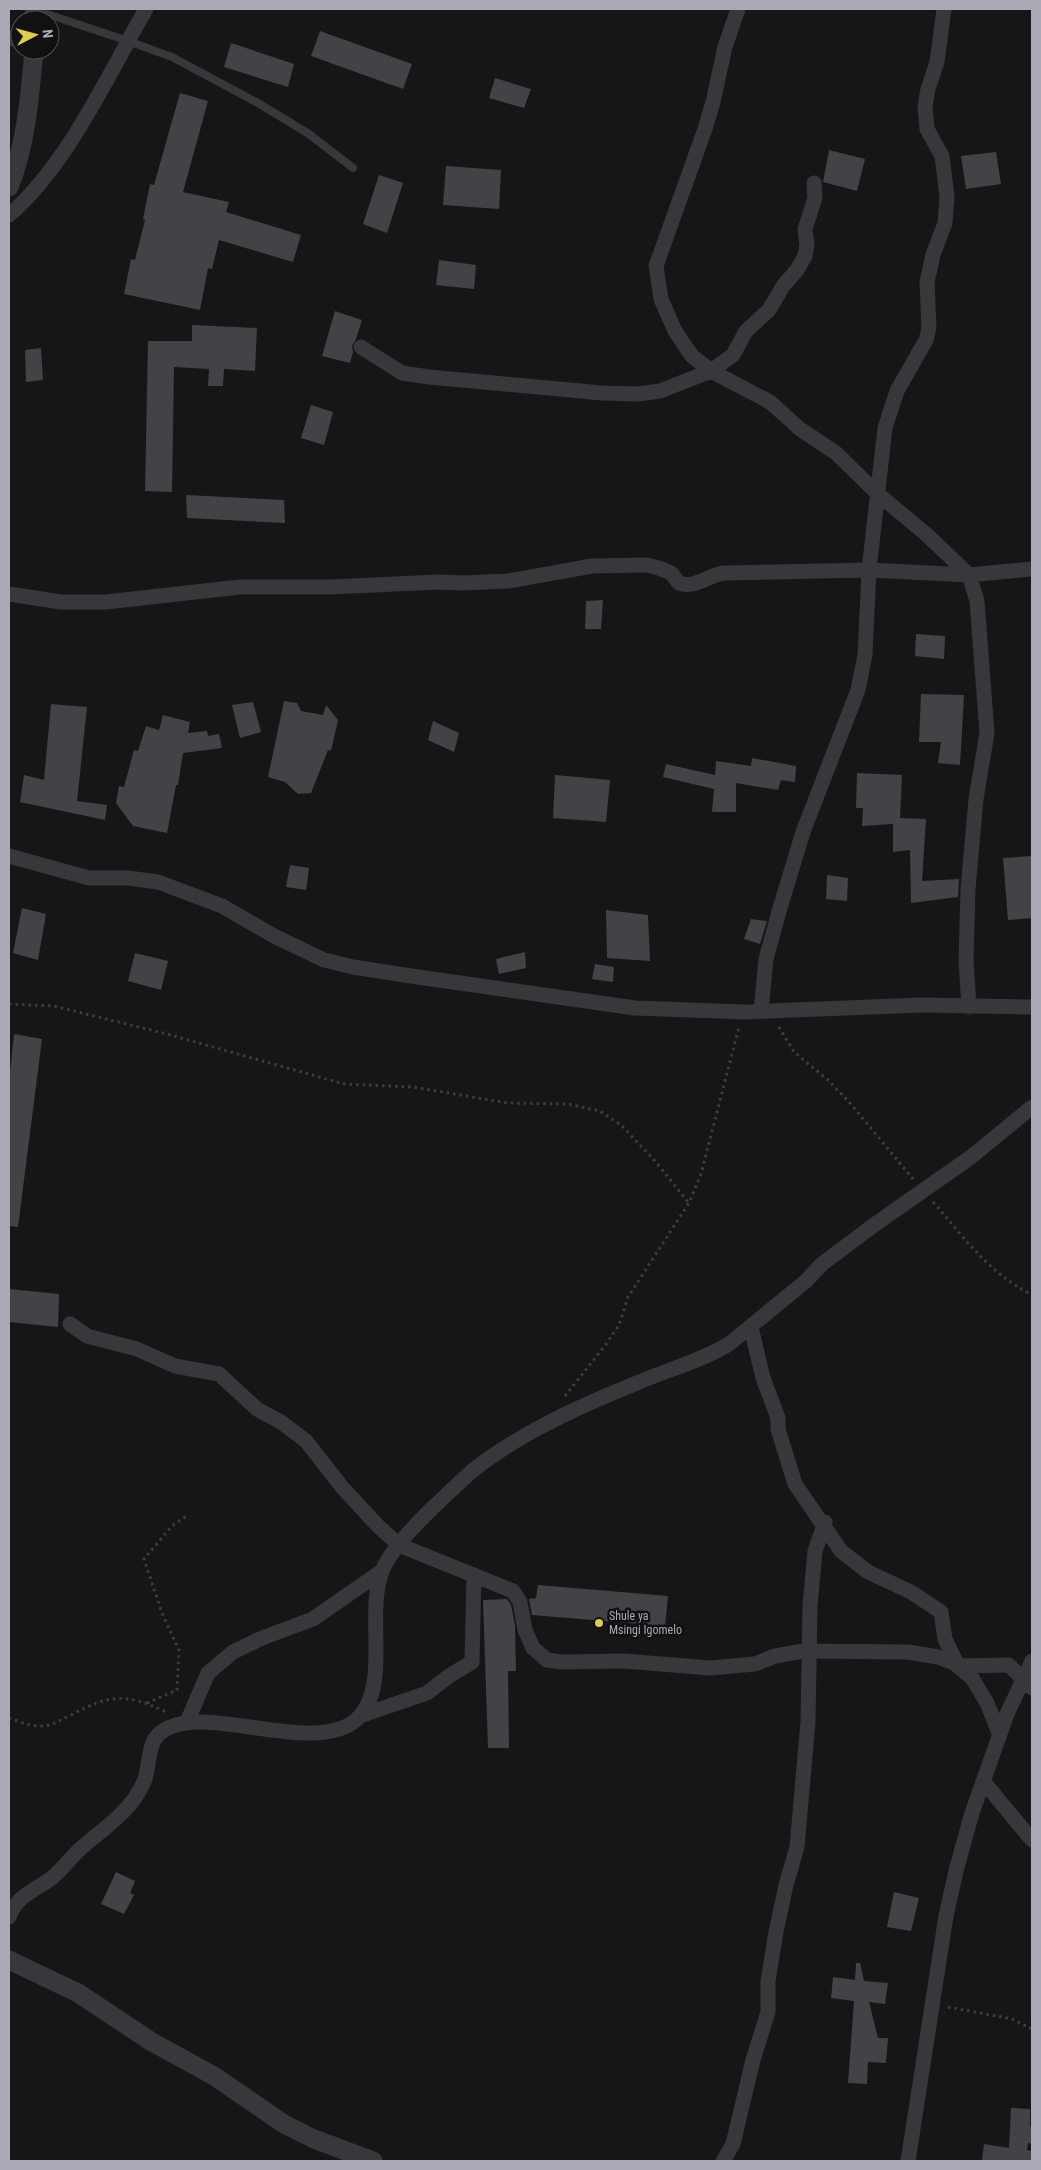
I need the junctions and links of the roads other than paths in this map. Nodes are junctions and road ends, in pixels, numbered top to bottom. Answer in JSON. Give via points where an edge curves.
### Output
{"nodes":[{"id":1,"x":146,"y":9,"type":"edge"},
{"id":2,"x":738,"y":9,"type":"edge"},
{"id":3,"x":944,"y":9,"type":"edge"},
{"id":4,"x":60,"y":21,"type":"edge"},
{"id":5,"x":128,"y":41,"type":"junction"},
{"id":6,"x":33,"y":60,"type":"edge"},
{"id":7,"x":353,"y":168,"type":"dead end"},
{"id":8,"x":814,"y":183,"type":"dead end"},
{"id":9,"x":9,"y":187,"type":"edge"},
{"id":10,"x":9,"y":216,"type":"edge"},
{"id":11,"x":362,"y":347,"type":"dead end"},
{"id":12,"x":711,"y":371,"type":"junction"},
{"id":13,"x":879,"y":495,"type":"junction"},
{"id":14,"x":1032,"y":569,"type":"edge"},
{"id":15,"x":869,"y":570,"type":"junction"},
{"id":16,"x":969,"y":575,"type":"junction"},
{"id":17,"x":9,"y":594,"type":"edge"},
{"id":18,"x":9,"y":856,"type":"edge"},
{"id":19,"x":969,"y":1007,"type":"junction"},
{"id":20,"x":1032,"y":1007,"type":"edge"},
{"id":21,"x":767,"y":1011,"type":"junction"},
{"id":22,"x":1032,"y":1106,"type":"edge"},
{"id":23,"x":70,"y":1324,"type":"dead end"},
{"id":24,"x":751,"y":1327,"type":"junction"},
{"id":25,"x":824,"y":1524,"type":"junction"},
{"id":26,"x":399,"y":1545,"type":"junction"},
{"id":27,"x":382,"y":1571,"type":"junction"},
{"id":28,"x":474,"y":1575,"type":"junction"},
{"id":29,"x":808,"y":1651,"type":"junction"},
{"id":30,"x":1032,"y":1661,"type":"edge"},
{"id":31,"x":958,"y":1666,"type":"junction"},
{"id":32,"x":1028,"y":1684,"type":"edge"},
{"id":33,"x":360,"y":1716,"type":"junction"},
{"id":34,"x":187,"y":1722,"type":"junction"},
{"id":35,"x":1000,"y":1733,"type":"junction"},
{"id":36,"x":983,"y":1780,"type":"junction"},
{"id":37,"x":1032,"y":1840,"type":"edge"},
{"id":38,"x":9,"y":1917,"type":"edge"},
{"id":39,"x":9,"y":1960,"type":"edge"},
{"id":40,"x":373,"y":2161,"type":"edge"},
{"id":41,"x":723,"y":2161,"type":"edge"},
{"id":42,"x":908,"y":2161,"type":"edge"}],
"edges":[{"from":1,"to":5,"type":"street"},
{"from":2,"to":12,"type":"street","via":[[705,129],[656,266],[661,299],[675,331],[692,356]]},
{"from":3,"to":13,"type":"street","via":[[937,62],[925,111],[927,129],[944,162],[945,223],[927,282],[929,328],[926,340],[897,391],[888,416]]},
{"from":4,"to":5,"type":"lane"},
{"from":5,"to":7,"type":"lane","via":[[172,57],[258,103],[309,134]]},
{"from":5,"to":10,"type":"street","via":[[48,174]]},
{"from":6,"to":9,"type":"street","via":[[18,159]]},
{"from":8,"to":12,"type":"street","via":[[815,198],[805,229],[805,256],[769,310],[746,331],[733,355]]},
{"from":11,"to":12,"type":"street","via":[[402,373],[602,393],[660,391]]},
{"from":12,"to":13,"type":"street","via":[[770,402],[800,429],[836,453]]},
{"from":13,"to":15,"type":"street"},
{"from":13,"to":16,"type":"street"},
{"from":14,"to":16,"type":"street"},
{"from":15,"to":16,"type":"street"},
{"from":15,"to":17,"type":"street","via":[[724,573],[690,585],[679,583],[660,568],[592,566],[508,581],[240,587],[106,602],[61,602]]},
{"from":15,"to":21,"type":"street","via":[[865,655],[858,690],[803,832],[780,908],[766,959]]},
{"from":16,"to":19,"type":"street","via":[[977,602],[987,733],[976,799],[968,889],[966,961]]},
{"from":18,"to":21,"type":"street","via":[[89,878],[158,882],[222,906],[324,960],[353,967],[635,1008]]},
{"from":19,"to":20,"type":"street"},
{"from":19,"to":21,"type":"street","via":[[912,1005]]},
{"from":22,"to":24,"type":"street","via":[[971,1157],[822,1264]]},
{"from":23,"to":26,"type":"street","via":[[87,1336],[137,1348],[175,1366],[219,1374],[257,1409],[306,1441],[342,1487]]},
{"from":24,"to":25,"type":"street","via":[[795,1484]]},
{"from":24,"to":26,"type":"street","via":[[715,1352],[555,1418],[485,1461]]},
{"from":25,"to":29,"type":"street","via":[[815,1551]]},
{"from":25,"to":31,"type":"street","via":[[841,1551],[868,1572],[911,1592],[940,1612],[945,1639]]},
{"from":26,"to":27,"type":"street"},
{"from":26,"to":28,"type":"street"},
{"from":27,"to":33,"type":"street","via":[[375,1603],[376,1672],[368,1703]]},
{"from":27,"to":34,"type":"street","via":[[313,1619],[233,1652],[208,1673]]},
{"from":28,"to":29,"type":"street","via":[[513,1591],[520,1602],[525,1630],[533,1648],[547,1660],[624,1661],[710,1668],[755,1664],[775,1656]]},
{"from":28,"to":33,"type":"street","via":[[472,1662],[427,1693]]},
{"from":29,"to":31,"type":"street","via":[[927,1654]]},
{"from":29,"to":41,"type":"street","via":[[808,1722],[797,1846],[776,1932],[768,1981],[768,2012],[733,2144]]},
{"from":30,"to":32,"type":"street"},
{"from":31,"to":32,"type":"street","via":[[1009,1665]]},
{"from":31,"to":35,"type":"street","via":[[980,1689]]},
{"from":32,"to":35,"type":"street"},
{"from":33,"to":34,"type":"street","via":[[338,1728],[310,1733]]},
{"from":34,"to":38,"type":"street","via":[[163,1729],[156,1736],[140,1792],[132,1803],[50,1880],[22,1897]]},
{"from":35,"to":36,"type":"street"},
{"from":36,"to":37,"type":"street"},
{"from":36,"to":42,"type":"street","via":[[946,1916]]},
{"from":39,"to":40,"type":"street","via":[[78,1993],[152,2042],[214,2076],[284,2124]]}]}
